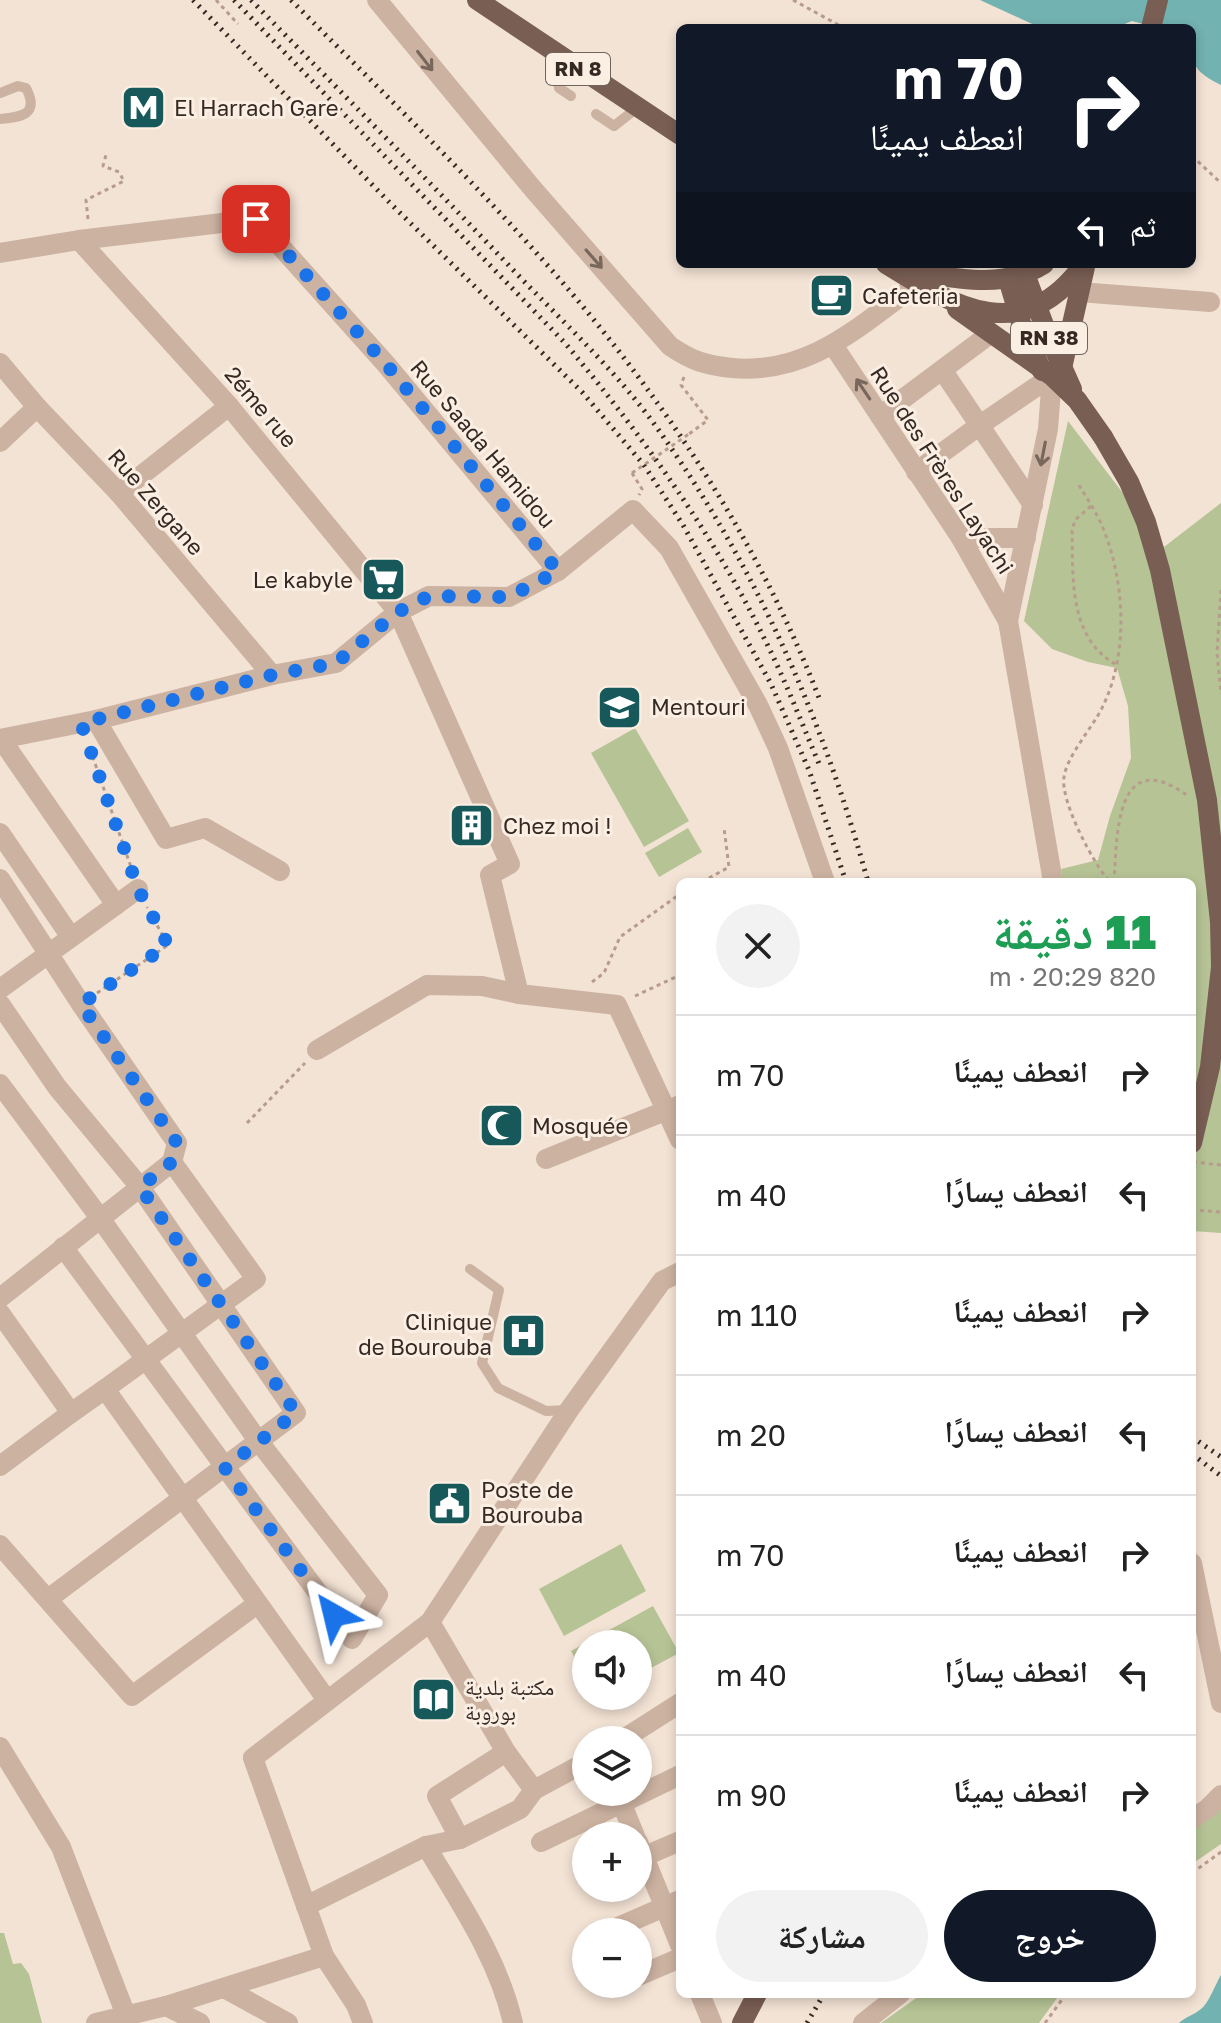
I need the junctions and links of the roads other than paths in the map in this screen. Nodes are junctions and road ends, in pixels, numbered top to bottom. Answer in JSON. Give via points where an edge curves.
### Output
{"nodes":[{"id":1,"x":377,"y":0,"type":"edge"},
{"id":2,"x":477,"y":0,"type":"edge"},
{"id":3,"x":1158,"y":0,"type":"edge"},
{"id":4,"x":1152,"y":24,"type":"edge"},
{"id":5,"x":553,"y":52,"type":"junction"},
{"id":6,"x":0,"y":93,"type":"edge"},
{"id":7,"x":571,"y":96,"type":"dead end"},
{"id":8,"x":637,"y":108,"type":"junction"},
{"id":9,"x":596,"y":114,"type":"dead end"},
{"id":10,"x":0,"y":119,"type":"edge"},
{"id":11,"x":676,"y":132,"type":"edge"},
{"id":12,"x":85,"y":239,"type":"junction"},
{"id":13,"x":0,"y":253,"type":"edge"},
{"id":14,"x":893,"y":268,"type":"edge"},
{"id":15,"x":901,"y":268,"type":"edge"},
{"id":16,"x":1082,"y":268,"type":"edge"},
{"id":17,"x":1084,"y":268,"type":"edge"},
{"id":18,"x":1025,"y":272,"type":"edge"},
{"id":19,"x":916,"y":285,"type":"junction"},
{"id":20,"x":1079,"y":292,"type":"junction"},
{"id":21,"x":942,"y":297,"type":"junction"},
{"id":22,"x":1210,"y":302,"type":"dead end"},
{"id":23,"x":1026,"y":308,"type":"junction"},
{"id":24,"x":990,"y":334,"type":"junction"},
{"id":25,"x":833,"y":345,"type":"junction"},
{"id":26,"x":0,"y":363,"type":"edge"},
{"id":27,"x":943,"y":371,"type":"junction"},
{"id":28,"x":1052,"y":372,"type":"junction"},
{"id":29,"x":229,"y":406,"type":"junction"},
{"id":30,"x":37,"y":407,"type":"junction"},
{"id":31,"x":880,"y":416,"type":"junction"},
{"id":32,"x":980,"y":425,"type":"junction"},
{"id":33,"x":0,"y":442,"type":"edge"},
{"id":34,"x":916,"y":472,"type":"junction"},
{"id":35,"x":119,"y":493,"type":"junction"},
{"id":36,"x":1033,"y":505,"type":"junction"},
{"id":37,"x":961,"y":538,"type":"junction"},
{"id":38,"x":1026,"y":538,"type":"junction"},
{"id":39,"x":558,"y":571,"type":"junction"},
{"id":40,"x":398,"y":612,"type":"junction"},
{"id":41,"x":1008,"y":621,"type":"junction"},
{"id":42,"x":272,"y":675,"type":"junction"},
{"id":43,"x":88,"y":721,"type":"junction"},
{"id":44,"x":0,"y":739,"type":"edge"},
{"id":45,"x":0,"y":833,"type":"edge"},
{"id":46,"x":280,"y":871,"type":"dead end"},
{"id":47,"x":824,"y":878,"type":"edge"},
{"id":48,"x":1052,"y":878,"type":"edge"},
{"id":49,"x":0,"y":879,"type":"edge"},
{"id":50,"x":138,"y":889,"type":"road end"},
{"id":51,"x":116,"y":905,"type":"junction"},
{"id":52,"x":71,"y":937,"type":"junction"},
{"id":53,"x":48,"y":953,"type":"junction"},
{"id":54,"x":0,"y":989,"type":"edge"},
{"id":55,"x":519,"y":994,"type":"junction"},
{"id":56,"x":0,"y":1004,"type":"edge"},
{"id":57,"x":317,"y":1050,"type":"road end"},
{"id":58,"x":0,"y":1084,"type":"edge"},
{"id":59,"x":673,"y":1107,"type":"edge"},
{"id":60,"x":1196,"y":1126,"type":"edge"},
{"id":61,"x":546,"y":1159,"type":"dead end"},
{"id":62,"x":172,"y":1162,"type":"junction"},
{"id":63,"x":140,"y":1187,"type":"junction"},
{"id":64,"x":100,"y":1218,"type":"junction"},
{"id":65,"x":63,"y":1247,"type":"junction"},
{"id":66,"x":470,"y":1269,"type":"dead end"},
{"id":67,"x":676,"y":1274,"type":"edge"},
{"id":68,"x":0,"y":1298,"type":"edge"},
{"id":69,"x":221,"y":1306,"type":"junction"},
{"id":70,"x":0,"y":1313,"type":"edge"},
{"id":71,"x":182,"y":1335,"type":"junction"},
{"id":72,"x":146,"y":1360,"type":"junction"},
{"id":73,"x":105,"y":1389,"type":"junction"},
{"id":74,"x":569,"y":1410,"type":"junction"},
{"id":75,"x":71,"y":1413,"type":"junction"},
{"id":76,"x":259,"y":1442,"type":"junction"},
{"id":77,"x":0,"y":1466,"type":"edge"},
{"id":78,"x":225,"y":1468,"type":"junction"},
{"id":79,"x":184,"y":1499,"type":"junction"},
{"id":80,"x":0,"y":1545,"type":"edge"},
{"id":81,"x":1196,"y":1582,"type":"edge"},
{"id":82,"x":48,"y":1599,"type":"junction"},
{"id":83,"x":257,"y":1604,"type":"junction"},
{"id":84,"x":430,"y":1622,"type":"junction"},
{"id":85,"x":327,"y":1700,"type":"junction"},
{"id":86,"x":1221,"y":1703,"type":"edge"},
{"id":87,"x":676,"y":1706,"type":"edge"},
{"id":88,"x":644,"y":1726,"type":"edge"},
{"id":89,"x":0,"y":1747,"type":"edge"},
{"id":90,"x":506,"y":1752,"type":"junction"},
{"id":91,"x":572,"y":1770,"type":"edge"},
{"id":92,"x":676,"y":1777,"type":"edge"},
{"id":93,"x":652,"y":1786,"type":"edge"},
{"id":94,"x":534,"y":1790,"type":"junction"},
{"id":95,"x":1221,"y":1795,"type":"edge"},
{"id":96,"x":606,"y":1806,"type":"edge"},
{"id":97,"x":1196,"y":1816,"type":"edge"},
{"id":98,"x":460,"y":1839,"type":"junction"},
{"id":99,"x":541,"y":1842,"type":"dead end"},
{"id":100,"x":676,"y":1842,"type":"edge"},
{"id":101,"x":426,"y":1846,"type":"junction"},
{"id":102,"x":652,"y":1849,"type":"edge"},
{"id":103,"x":652,"y":1872,"type":"edge"},
{"id":104,"x":672,"y":1903,"type":"edge"},
{"id":105,"x":306,"y":1906,"type":"junction"},
{"id":106,"x":638,"y":1918,"type":"edge"},
{"id":107,"x":676,"y":1924,"type":"edge"},
{"id":108,"x":324,"y":1956,"type":"junction"},
{"id":109,"x":676,"y":1960,"type":"edge"},
{"id":110,"x":652,"y":1970,"type":"edge"},
{"id":111,"x":224,"y":1988,"type":"junction"},
{"id":112,"x":702,"y":1998,"type":"edge"},
{"id":113,"x":755,"y":1998,"type":"edge"},
{"id":114,"x":895,"y":1998,"type":"edge"},
{"id":115,"x":166,"y":2006,"type":"junction"},
{"id":116,"x":128,"y":2019,"type":"edge"},
{"id":117,"x":96,"y":2023,"type":"edge"},
{"id":118,"x":200,"y":2023,"type":"edge"},
{"id":119,"x":288,"y":2023,"type":"edge"},
{"id":120,"x":363,"y":2023,"type":"edge"},
{"id":121,"x":513,"y":2023,"type":"edge"},
{"id":122,"x":712,"y":2023,"type":"edge"},
{"id":123,"x":742,"y":2023,"type":"edge"},
{"id":124,"x":863,"y":2023,"type":"edge"}],
"edges":[{"from":1,"to":25,"type":"street","one_way":true,"via":[[670,346],[690,360],[757,370],[785,366]]},
{"from":2,"to":5,"type":"main road","number":"RN 8"},
{"from":3,"to":4,"type":"main road"},
{"from":5,"to":7,"type":"lane","via":[[559,88]]},
{"from":5,"to":8,"type":"main road","number":"RN 8"},
{"from":6,"to":10,"type":"lane","via":[[26,88],[31,104],[23,116]]},
{"from":8,"to":9,"type":"lane","via":[[614,126]]},
{"from":8,"to":11,"type":"main road","number":"RN 8"},
{"from":12,"to":13,"type":"street","name":"Rue Saada Hamidou"},
{"from":12,"to":29,"type":"street","name":"2éme rue"},
{"from":12,"to":39,"type":"street","name":"Rue Saada Hamidou","via":[[256,219],[385,363]]},
{"from":14,"to":19,"type":"main road"},
{"from":15,"to":18,"type":"main road","via":[[965,280]]},
{"from":16,"to":23,"type":"main road","via":[[1056,294]]},
{"from":17,"to":20,"type":"main road"},
{"from":18,"to":23,"type":"main road","number":"RN 38"},
{"from":19,"to":21,"type":"main road"},
{"from":19,"to":25,"type":"street"},
{"from":20,"to":22,"type":"street"},
{"from":20,"to":28,"type":"main road"},
{"from":21,"to":23,"type":"main road","via":[[989,313]]},
{"from":21,"to":24,"type":"main road"},
{"from":23,"to":28,"type":"main road","number":"RN 38"},
{"from":24,"to":27,"type":"street"},
{"from":24,"to":28,"type":"main road"},
{"from":31,"to":25,"type":"street","name":"Rue des Frères Layachi","one_way":true},
{"from":26,"to":30,"type":"street","name":"Rue Zergane"},
{"from":27,"to":31,"type":"street"},
{"from":27,"to":32,"type":"street"},
{"from":28,"to":32,"type":"street"},
{"from":28,"to":36,"type":"street","one_way":true,"via":[[1048,429]]},
{"from":28,"to":60,"type":"main road","number":"RN 38","bridge":true,"via":[[1103,437],[1146,522],[1207,800],[1221,967],[1210,1067]]},
{"from":29,"to":35,"type":"street"},
{"from":29,"to":40,"type":"street","name":"2éme rue"},
{"from":30,"to":33,"type":"street"},
{"from":30,"to":35,"type":"street","name":"Rue Zergane"},
{"from":31,"to":34,"type":"street","name":"Rue des Frères Layachi"},
{"from":32,"to":34,"type":"street"},
{"from":32,"to":36,"type":"street"},
{"from":34,"to":37,"type":"street","name":"Rue des Frères Layachi"},
{"from":35,"to":42,"type":"street","name":"Rue Zergane"},
{"from":36,"to":38,"type":"street"},
{"from":37,"to":38,"type":"street"},
{"from":37,"to":41,"type":"street","name":"Rue des Frères Layachi"},
{"from":38,"to":41,"type":"street"},
{"from":39,"to":40,"type":"street","via":[[509,597],[429,596]]},
{"from":39,"to":47,"type":"street","via":[[633,510],[669,548],[758,705]]},
{"from":40,"to":42,"type":"street","via":[[336,663]]},
{"from":40,"to":55,"type":"street","name":"2éme rue","via":[[510,864],[490,875]]},
{"from":41,"to":48,"type":"street"},
{"from":42,"to":43,"type":"street"},
{"from":43,"to":44,"type":"street"},
{"from":43,"to":46,"type":"street","via":[[166,839],[205,828]]},
{"from":44,"to":51,"type":"street"},
{"from":45,"to":52,"type":"street"},
{"from":49,"to":53,"type":"street"},
{"from":50,"to":51,"type":"street"},
{"from":51,"to":52,"type":"street"},
{"from":52,"to":53,"type":"street"},
{"from":53,"to":54,"type":"street"},
{"from":53,"to":62,"type":"street","via":[[177,1143]]},
{"from":55,"to":57,"type":"street","via":[[482,986],[427,985]]},
{"from":55,"to":59,"type":"street","via":[[617,1005]]},
{"from":56,"to":63,"type":"street","via":[[57,1087]]},
{"from":58,"to":64,"type":"street"},
{"from":59,"to":61,"type":"street"},
{"from":62,"to":63,"type":"street"},
{"from":62,"to":69,"type":"street","via":[[256,1279]]},
{"from":63,"to":64,"type":"street"},
{"from":63,"to":69,"type":"street"},
{"from":64,"to":65,"type":"street"},
{"from":64,"to":71,"type":"street"},
{"from":65,"to":68,"type":"street"},
{"from":65,"to":72,"type":"street"},
{"from":66,"to":74,"type":"lane","via":[[499,1290],[482,1363],[498,1388],[546,1411]]},
{"from":67,"to":74,"type":"street","via":[[662,1281]]},
{"from":69,"to":71,"type":"street"},
{"from":69,"to":76,"type":"street","via":[[296,1413]]},
{"from":70,"to":75,"type":"street"},
{"from":71,"to":72,"type":"street"},
{"from":71,"to":76,"type":"street"},
{"from":72,"to":73,"type":"street"},
{"from":72,"to":78,"type":"street"},
{"from":73,"to":75,"type":"street"},
{"from":73,"to":79,"type":"street"},
{"from":74,"to":84,"type":"street"},
{"from":75,"to":77,"type":"street"},
{"from":76,"to":78,"type":"street"},
{"from":76,"to":78,"type":"street","via":[[378,1595],[352,1639]]},
{"from":78,"to":79,"type":"street"},
{"from":79,"to":82,"type":"street"},
{"from":79,"to":83,"type":"street"},
{"from":80,"to":82,"type":"street"},
{"from":81,"to":86,"type":"street"},
{"from":82,"to":83,"type":"street","via":[[132,1696]]},
{"from":83,"to":85,"type":"street"},
{"from":84,"to":85,"type":"street"},
{"from":84,"to":90,"type":"street"},
{"from":85,"to":105,"type":"street","via":[[253,1758]]},
{"from":87,"to":88,"type":"street"},
{"from":89,"to":116,"type":"street","via":[[61,1847]]},
{"from":90,"to":94,"type":"street"},
{"from":90,"to":98,"type":"street","via":[[437,1796]]},
{"from":91,"to":94,"type":"street"},
{"from":92,"to":93,"type":"street"},
{"from":94,"to":98,"type":"street","via":[[520,1809]]},
{"from":95,"to":97,"type":"street"},
{"from":96,"to":99,"type":"street"},
{"from":98,"to":101,"type":"street"},
{"from":100,"to":102,"type":"street"},
{"from":101,"to":105,"type":"street"},
{"from":101,"to":121,"type":"street","via":[[481,1936]]},
{"from":103,"to":104,"type":"street"},
{"from":104,"to":106,"type":"street"},
{"from":104,"to":107,"type":"street"},
{"from":105,"to":108,"type":"street"},
{"from":108,"to":111,"type":"street"},
{"from":108,"to":120,"type":"street"},
{"from":109,"to":110,"type":"street"},
{"from":111,"to":115,"type":"street"},
{"from":111,"to":119,"type":"street"},
{"from":112,"to":122,"type":"street"},
{"from":113,"to":123,"type":"main road"},
{"from":114,"to":124,"type":"street"},
{"from":115,"to":116,"type":"street"},
{"from":115,"to":118,"type":"street"},
{"from":116,"to":117,"type":"street"}]}
